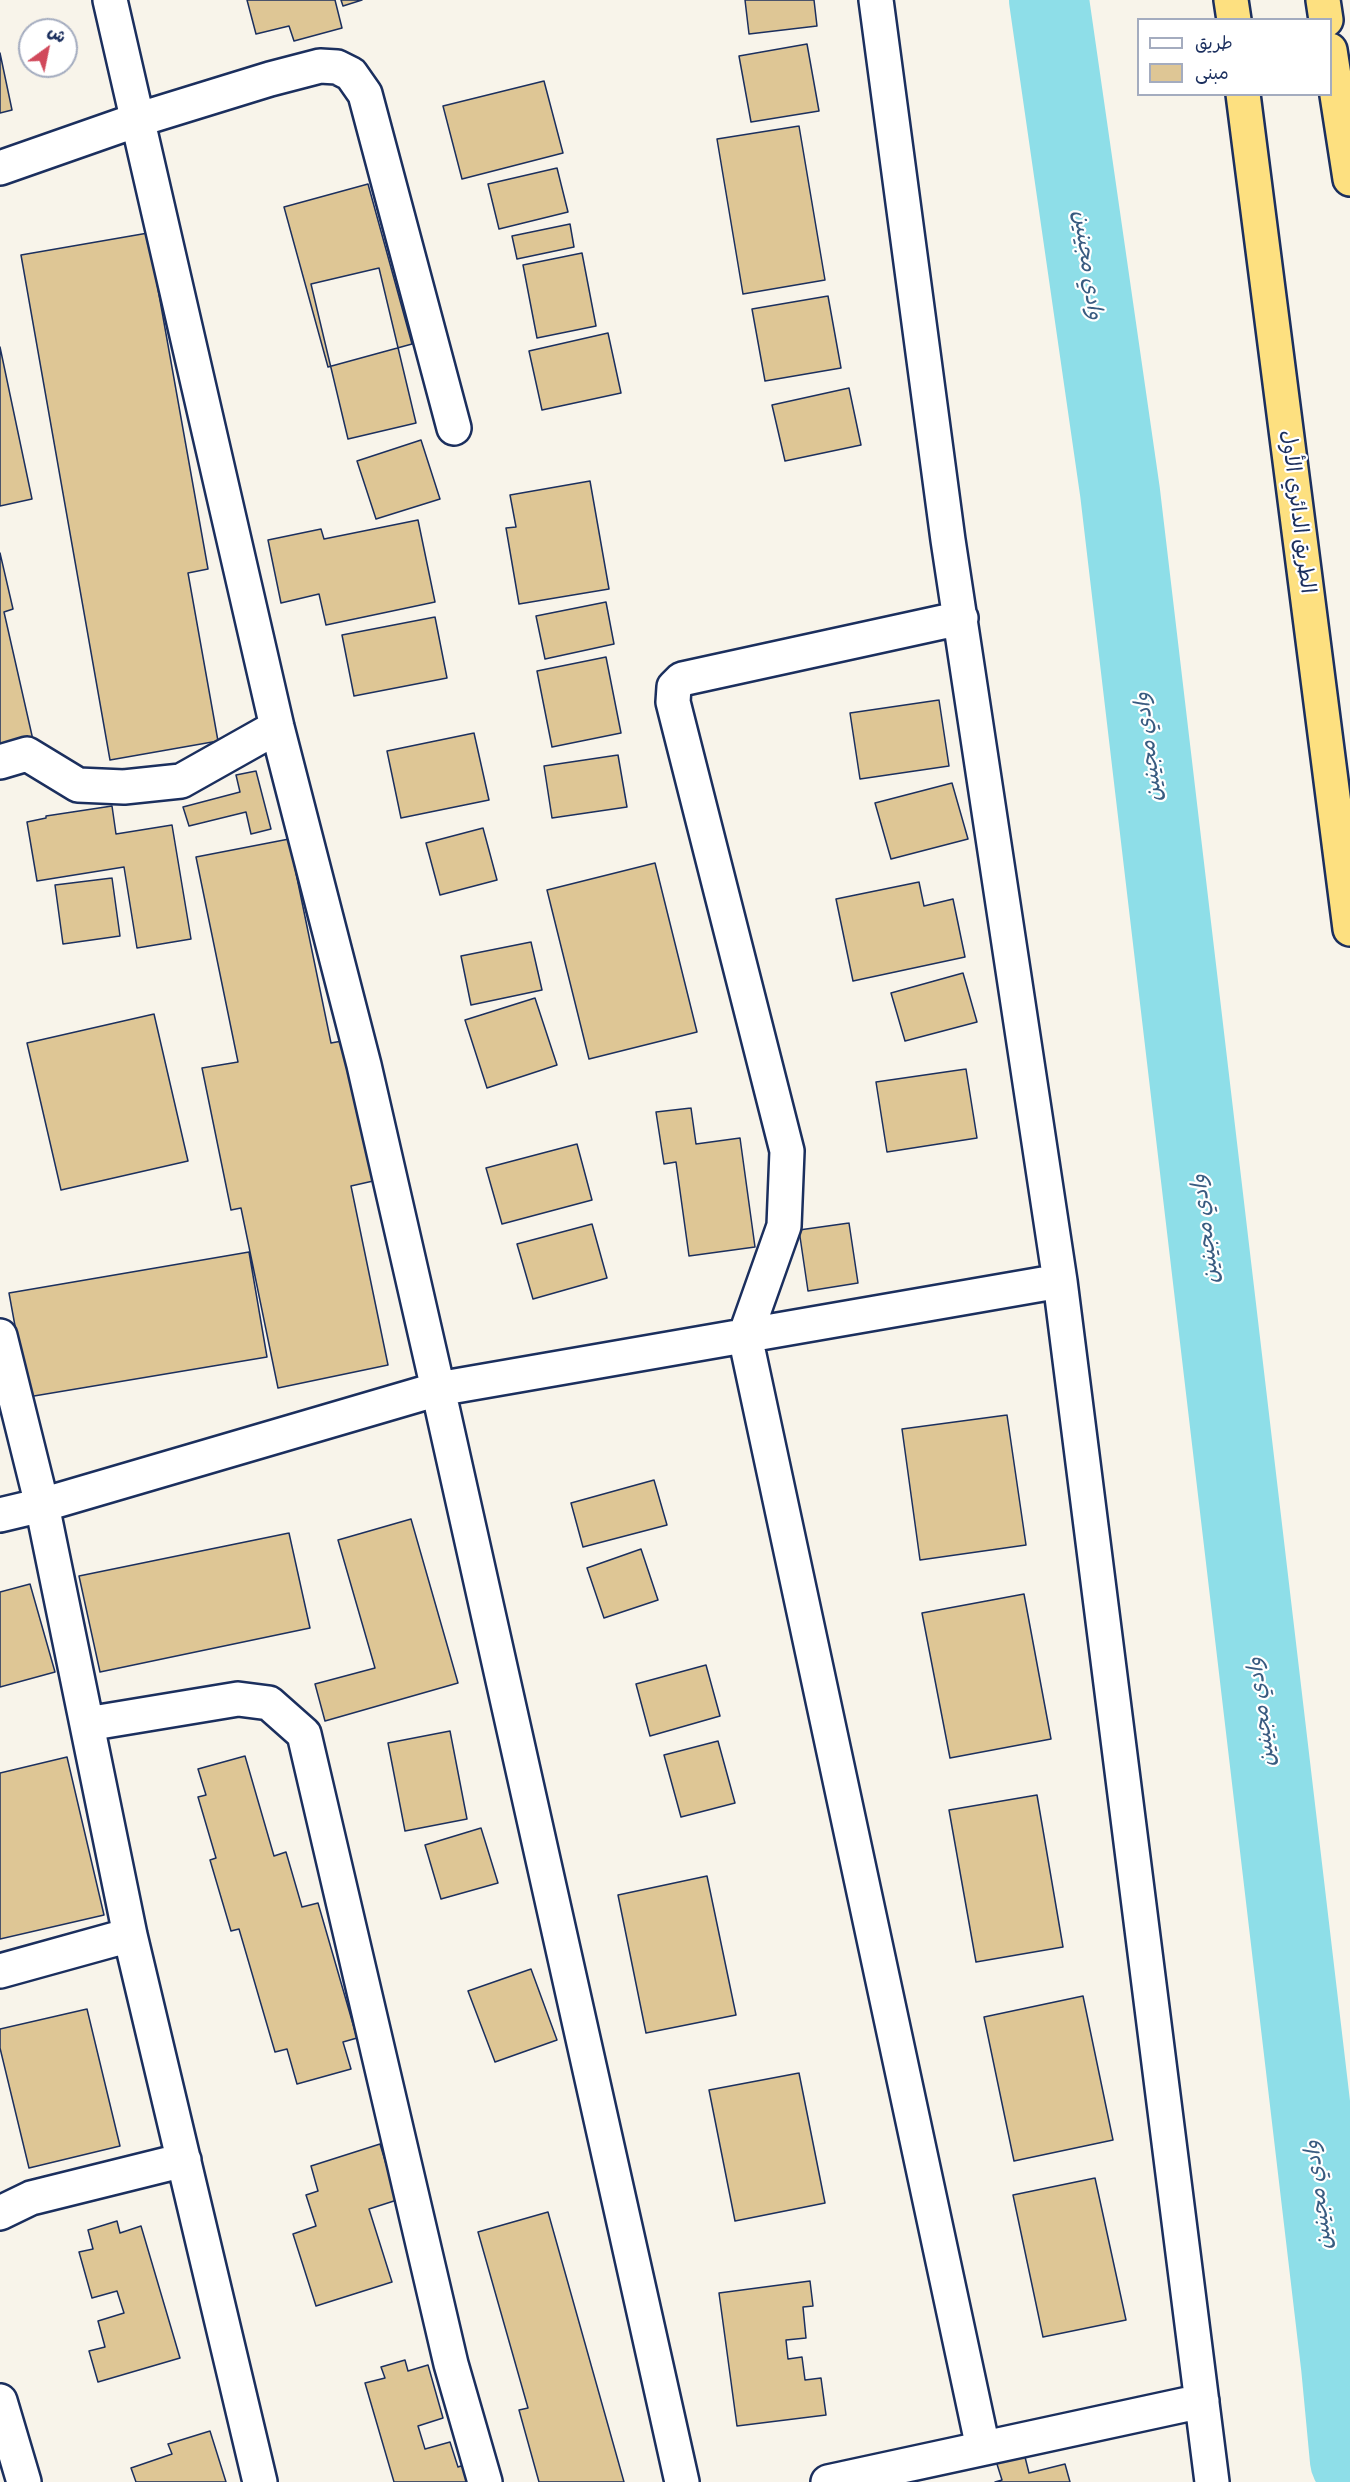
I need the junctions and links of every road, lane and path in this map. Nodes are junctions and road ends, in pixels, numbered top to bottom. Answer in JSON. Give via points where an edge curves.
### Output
{"nodes":[{"id":1,"x":110,"y":0,"type":"edge"},
{"id":2,"x":876,"y":0,"type":"edge"},
{"id":3,"x":1231,"y":0,"type":"edge"},
{"id":4,"x":1323,"y":0,"type":"edge"},
{"id":5,"x":1234,"y":18,"type":"edge"},
{"id":6,"x":1326,"y":18,"type":"edge"},
{"id":7,"x":1332,"y":63,"type":"edge"},
{"id":8,"x":1243,"y":96,"type":"edge"},
{"id":9,"x":137,"y":120,"type":"junction"},
{"id":10,"x":0,"y":168,"type":"edge"},
{"id":11,"x":1350,"y":179,"type":"edge"},
{"id":12,"x":454,"y":428,"type":"dead end"},
{"id":13,"x":961,"y":618,"type":"junction"},
{"id":14,"x":277,"y":727,"type":"junction"},
{"id":15,"x":0,"y":762,"type":"edge"},
{"id":16,"x":1350,"y":929,"type":"edge"},
{"id":17,"x":1060,"y":1281,"type":"junction"},
{"id":18,"x":0,"y":1335,"type":"edge"},
{"id":19,"x":746,"y":1336,"type":"junction"},
{"id":20,"x":438,"y":1389,"type":"junction"},
{"id":21,"x":42,"y":1505,"type":"junction"},
{"id":22,"x":0,"y":1515,"type":"edge"},
{"id":23,"x":87,"y":1724,"type":"junction"},
{"id":24,"x":130,"y":1935,"type":"junction"},
{"id":25,"x":0,"y":1971,"type":"edge"},
{"id":26,"x":184,"y":2160,"type":"junction"},
{"id":27,"x":0,"y":2213,"type":"edge"},
{"id":28,"x":0,"y":2401,"type":"edge"},
{"id":29,"x":1202,"y":2401,"type":"junction"},
{"id":30,"x":983,"y":2448,"type":"junction"},
{"id":31,"x":24,"y":2482,"type":"edge"},
{"id":32,"x":260,"y":2482,"type":"edge"},
{"id":33,"x":485,"y":2482,"type":"edge"},
{"id":34,"x":682,"y":2482,"type":"edge"},
{"id":35,"x":828,"y":2482,"type":"edge"},
{"id":36,"x":1212,"y":2482,"type":"edge"}],
"edges":[{"from":1,"to":9,"type":"street"},
{"from":2,"to":13,"type":"street"},
{"from":3,"to":5,"type":"highway"},
{"from":4,"to":6,"type":"highway"},
{"from":7,"to":11,"type":"highway"},
{"from":8,"to":16,"type":"highway","name":"الطريق الدائري الأول"},
{"from":9,"to":10,"type":"street"},
{"from":9,"to":12,"type":"street","via":[[320,66],[337,67],[351,74],[365,94]]},
{"from":9,"to":14,"type":"street"},
{"from":13,"to":17,"type":"street"},
{"from":13,"to":19,"type":"street","via":[[682,679],[674,687],[673,702],[787,1151],[784,1226]]},
{"from":14,"to":15,"type":"street","via":[[181,781],[124,787],[78,785],[27,754]]},
{"from":14,"to":20,"type":"street","via":[[364,1065]]},
{"from":17,"to":19,"type":"street"},
{"from":17,"to":29,"type":"street"},
{"from":18,"to":21,"type":"street"},
{"from":19,"to":20,"type":"street"},
{"from":19,"to":30,"type":"street"},
{"from":20,"to":21,"type":"street"},
{"from":20,"to":34,"type":"street"},
{"from":21,"to":22,"type":"street"},
{"from":21,"to":23,"type":"street"},
{"from":23,"to":24,"type":"street"},
{"from":23,"to":33,"type":"street","via":[[238,1699],[269,1703],[304,1734],[451,2364]]},
{"from":24,"to":25,"type":"street"},
{"from":24,"to":26,"type":"street"},
{"from":26,"to":27,"type":"street","via":[[31,2198]]},
{"from":26,"to":32,"type":"street"},
{"from":28,"to":31,"type":"street"},
{"from":29,"to":30,"type":"street"},
{"from":29,"to":36,"type":"street"},
{"from":30,"to":35,"type":"street"}]}
